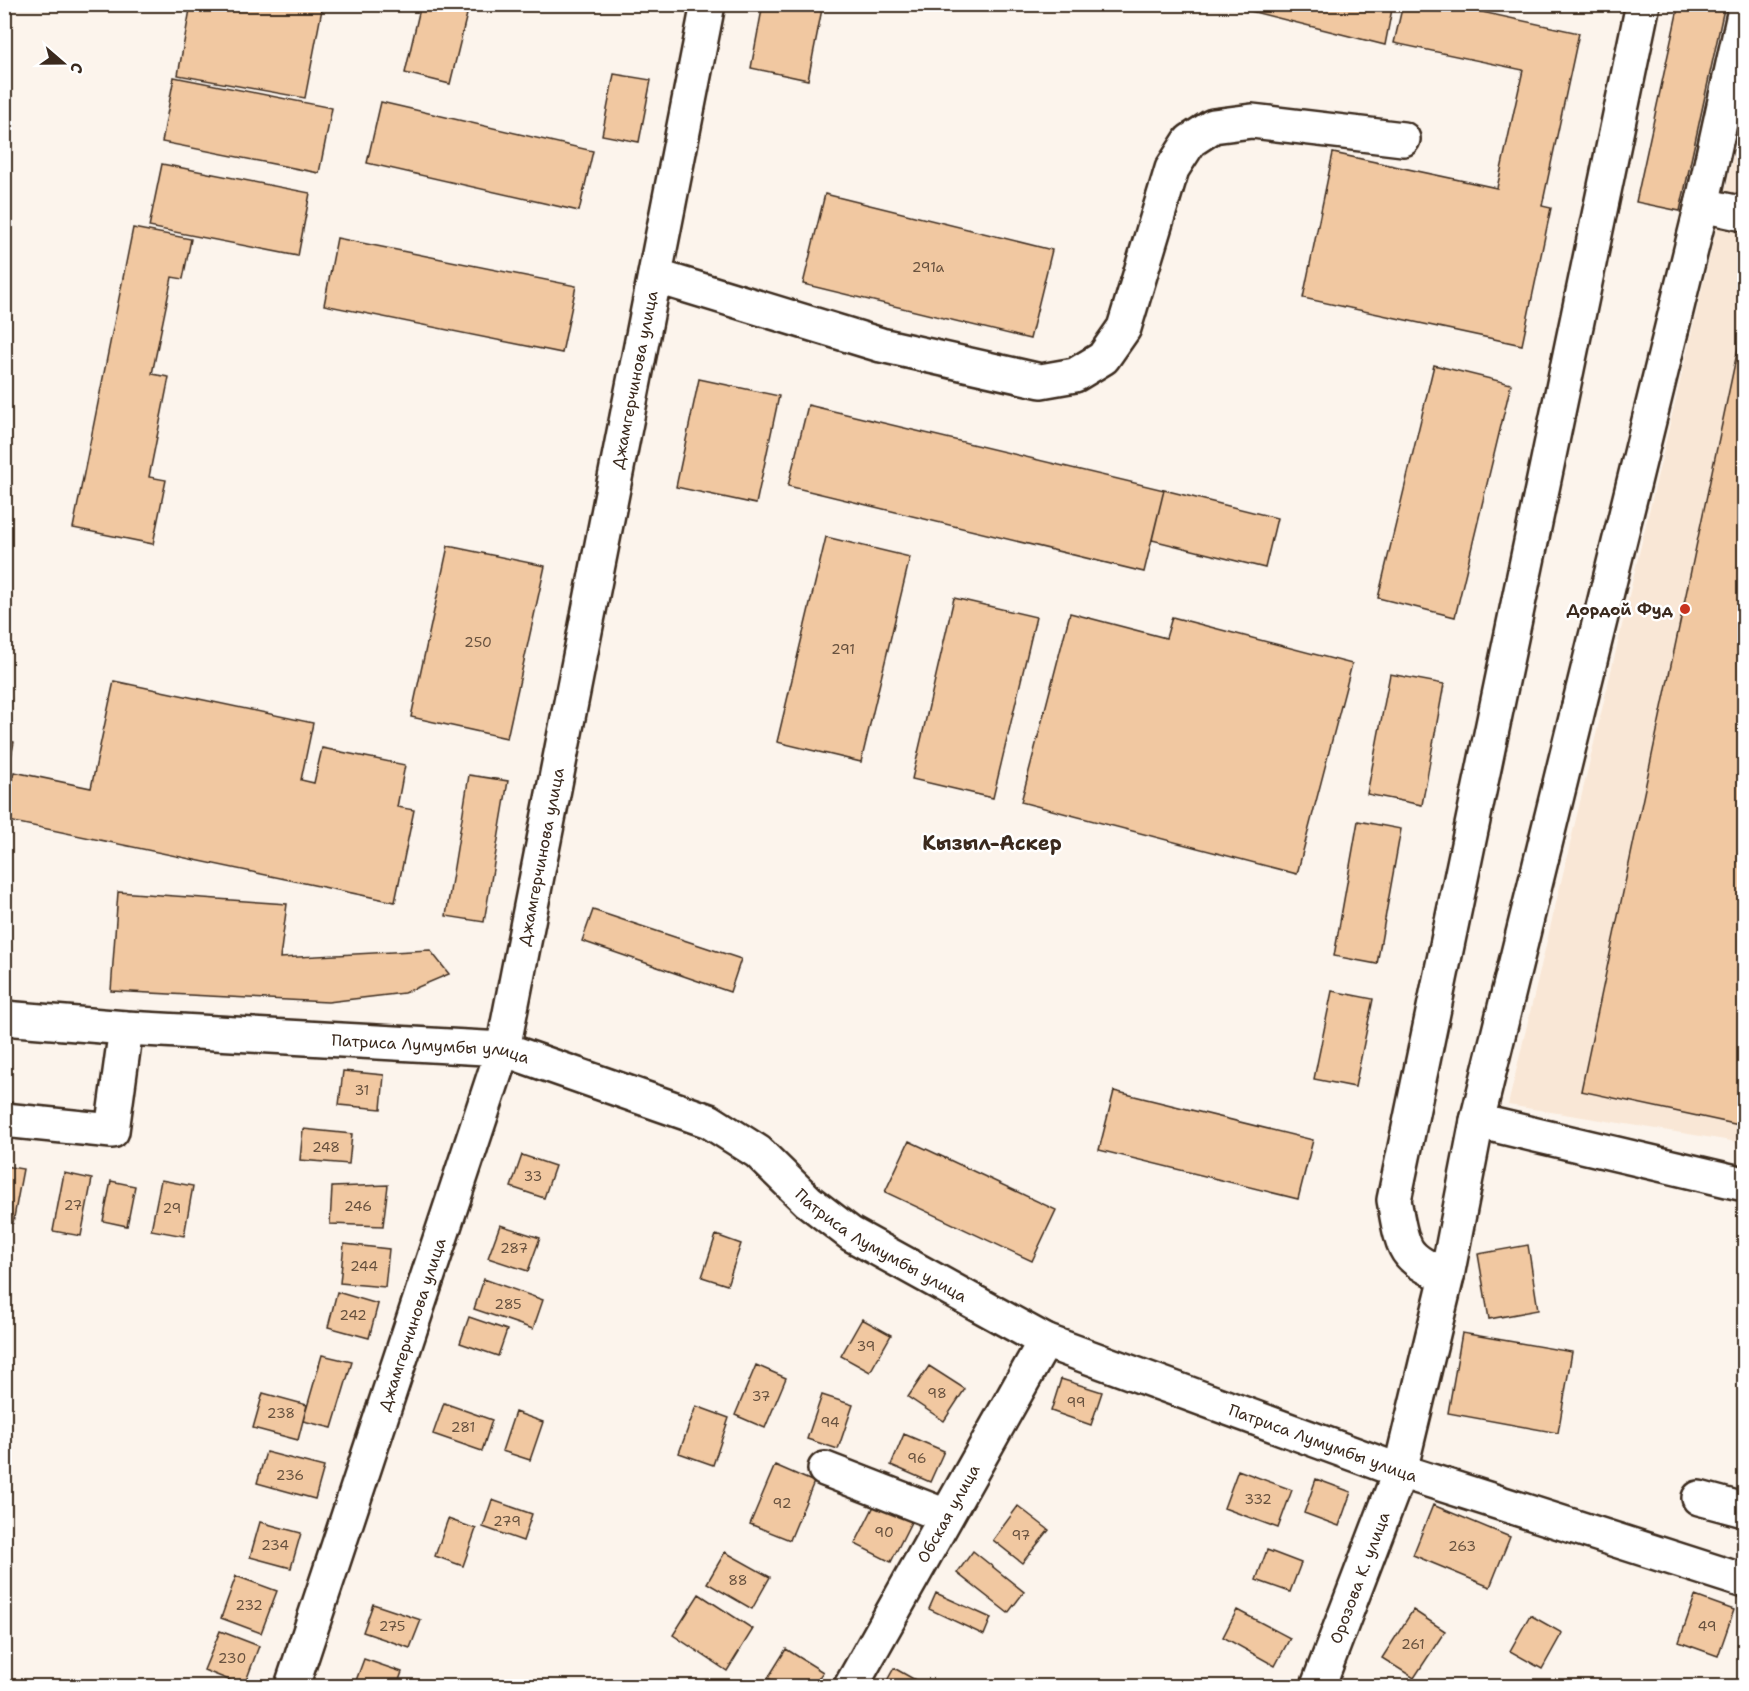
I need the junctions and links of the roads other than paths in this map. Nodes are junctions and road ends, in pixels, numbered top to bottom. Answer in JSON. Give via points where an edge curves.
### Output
{"nodes":[{"id":1,"x":708,"y":4,"type":"edge"},
{"id":2,"x":1643,"y":4,"type":"edge"},
{"id":3,"x":1744,"y":14,"type":"edge"},
{"id":4,"x":1403,"y":139,"type":"dead end"},
{"id":5,"x":1701,"y":205,"type":"junction"},
{"id":6,"x":1744,"y":214,"type":"edge"},
{"id":7,"x":655,"y":276,"type":"junction"},
{"id":8,"x":4,"y":1018,"type":"edge"},
{"id":9,"x":126,"y":1028,"type":"junction"},
{"id":10,"x":503,"y":1049,"type":"junction"},
{"id":11,"x":4,"y":1120,"type":"edge"},
{"id":12,"x":1477,"y":1121,"type":"junction"},
{"id":13,"x":1744,"y":1184,"type":"edge"},
{"id":14,"x":1447,"y":1276,"type":"junction"},
{"id":15,"x":1045,"y":1341,"type":"junction"},
{"id":16,"x":825,"y":1469,"type":"dead end"},
{"id":17,"x":1400,"y":1471,"type":"junction"},
{"id":18,"x":1699,"y":1498,"type":"dead end"},
{"id":19,"x":1744,"y":1510,"type":"edge"},
{"id":20,"x":946,"y":1516,"type":"junction"},
{"id":21,"x":1744,"y":1581,"type":"edge"},
{"id":22,"x":292,"y":1686,"type":"edge"},
{"id":23,"x":851,"y":1686,"type":"edge"},
{"id":24,"x":1318,"y":1686,"type":"edge"}],
"edges":[{"from":1,"to":7,"type":"street","name":"Джамгерчинова улица"},
{"from":2,"to":14,"type":"street","via":[[1394,1200],[1409,1254]]},
{"from":3,"to":5,"type":"street","name":"Орозова К. улица"},
{"from":4,"to":7,"type":"street","via":[[1252,122],[1213,126],[1190,141],[1172,169],[1124,328],[1103,358],[1075,375],[1041,381],[880,345]]},
{"from":5,"to":6,"type":"street"},
{"from":5,"to":12,"type":"street","name":"Орозова К. улица"},
{"from":7,"to":10,"type":"street","name":"Джамгерчинова улица"},
{"from":8,"to":9,"type":"street","name":"Патриса Лумумбы улица"},
{"from":9,"to":10,"type":"street","name":"Патриса Лумумбы улица"},
{"from":9,"to":11,"type":"street","via":[[112,1131]]},
{"from":10,"to":15,"type":"street","name":"Патриса Лумумбы улица","via":[[709,1121],[758,1152],[808,1201],[851,1234]]},
{"from":10,"to":22,"type":"street","name":"Джамгерчинова улица"},
{"from":12,"to":13,"type":"street"},
{"from":12,"to":14,"type":"street","name":"Орозова К. улица"},
{"from":14,"to":17,"type":"street","name":"Орозова К. улица"},
{"from":15,"to":17,"type":"street","name":"Патриса Лумумбы улица"},
{"from":15,"to":20,"type":"street","name":"Обская улица"},
{"from":16,"to":20,"type":"street"},
{"from":17,"to":21,"type":"street","name":"Патриса Лумумбы улица"},
{"from":17,"to":24,"type":"street","name":"Орозова К. улица"},
{"from":18,"to":19,"type":"street"},
{"from":20,"to":23,"type":"street","name":"Обская улица"}]}
